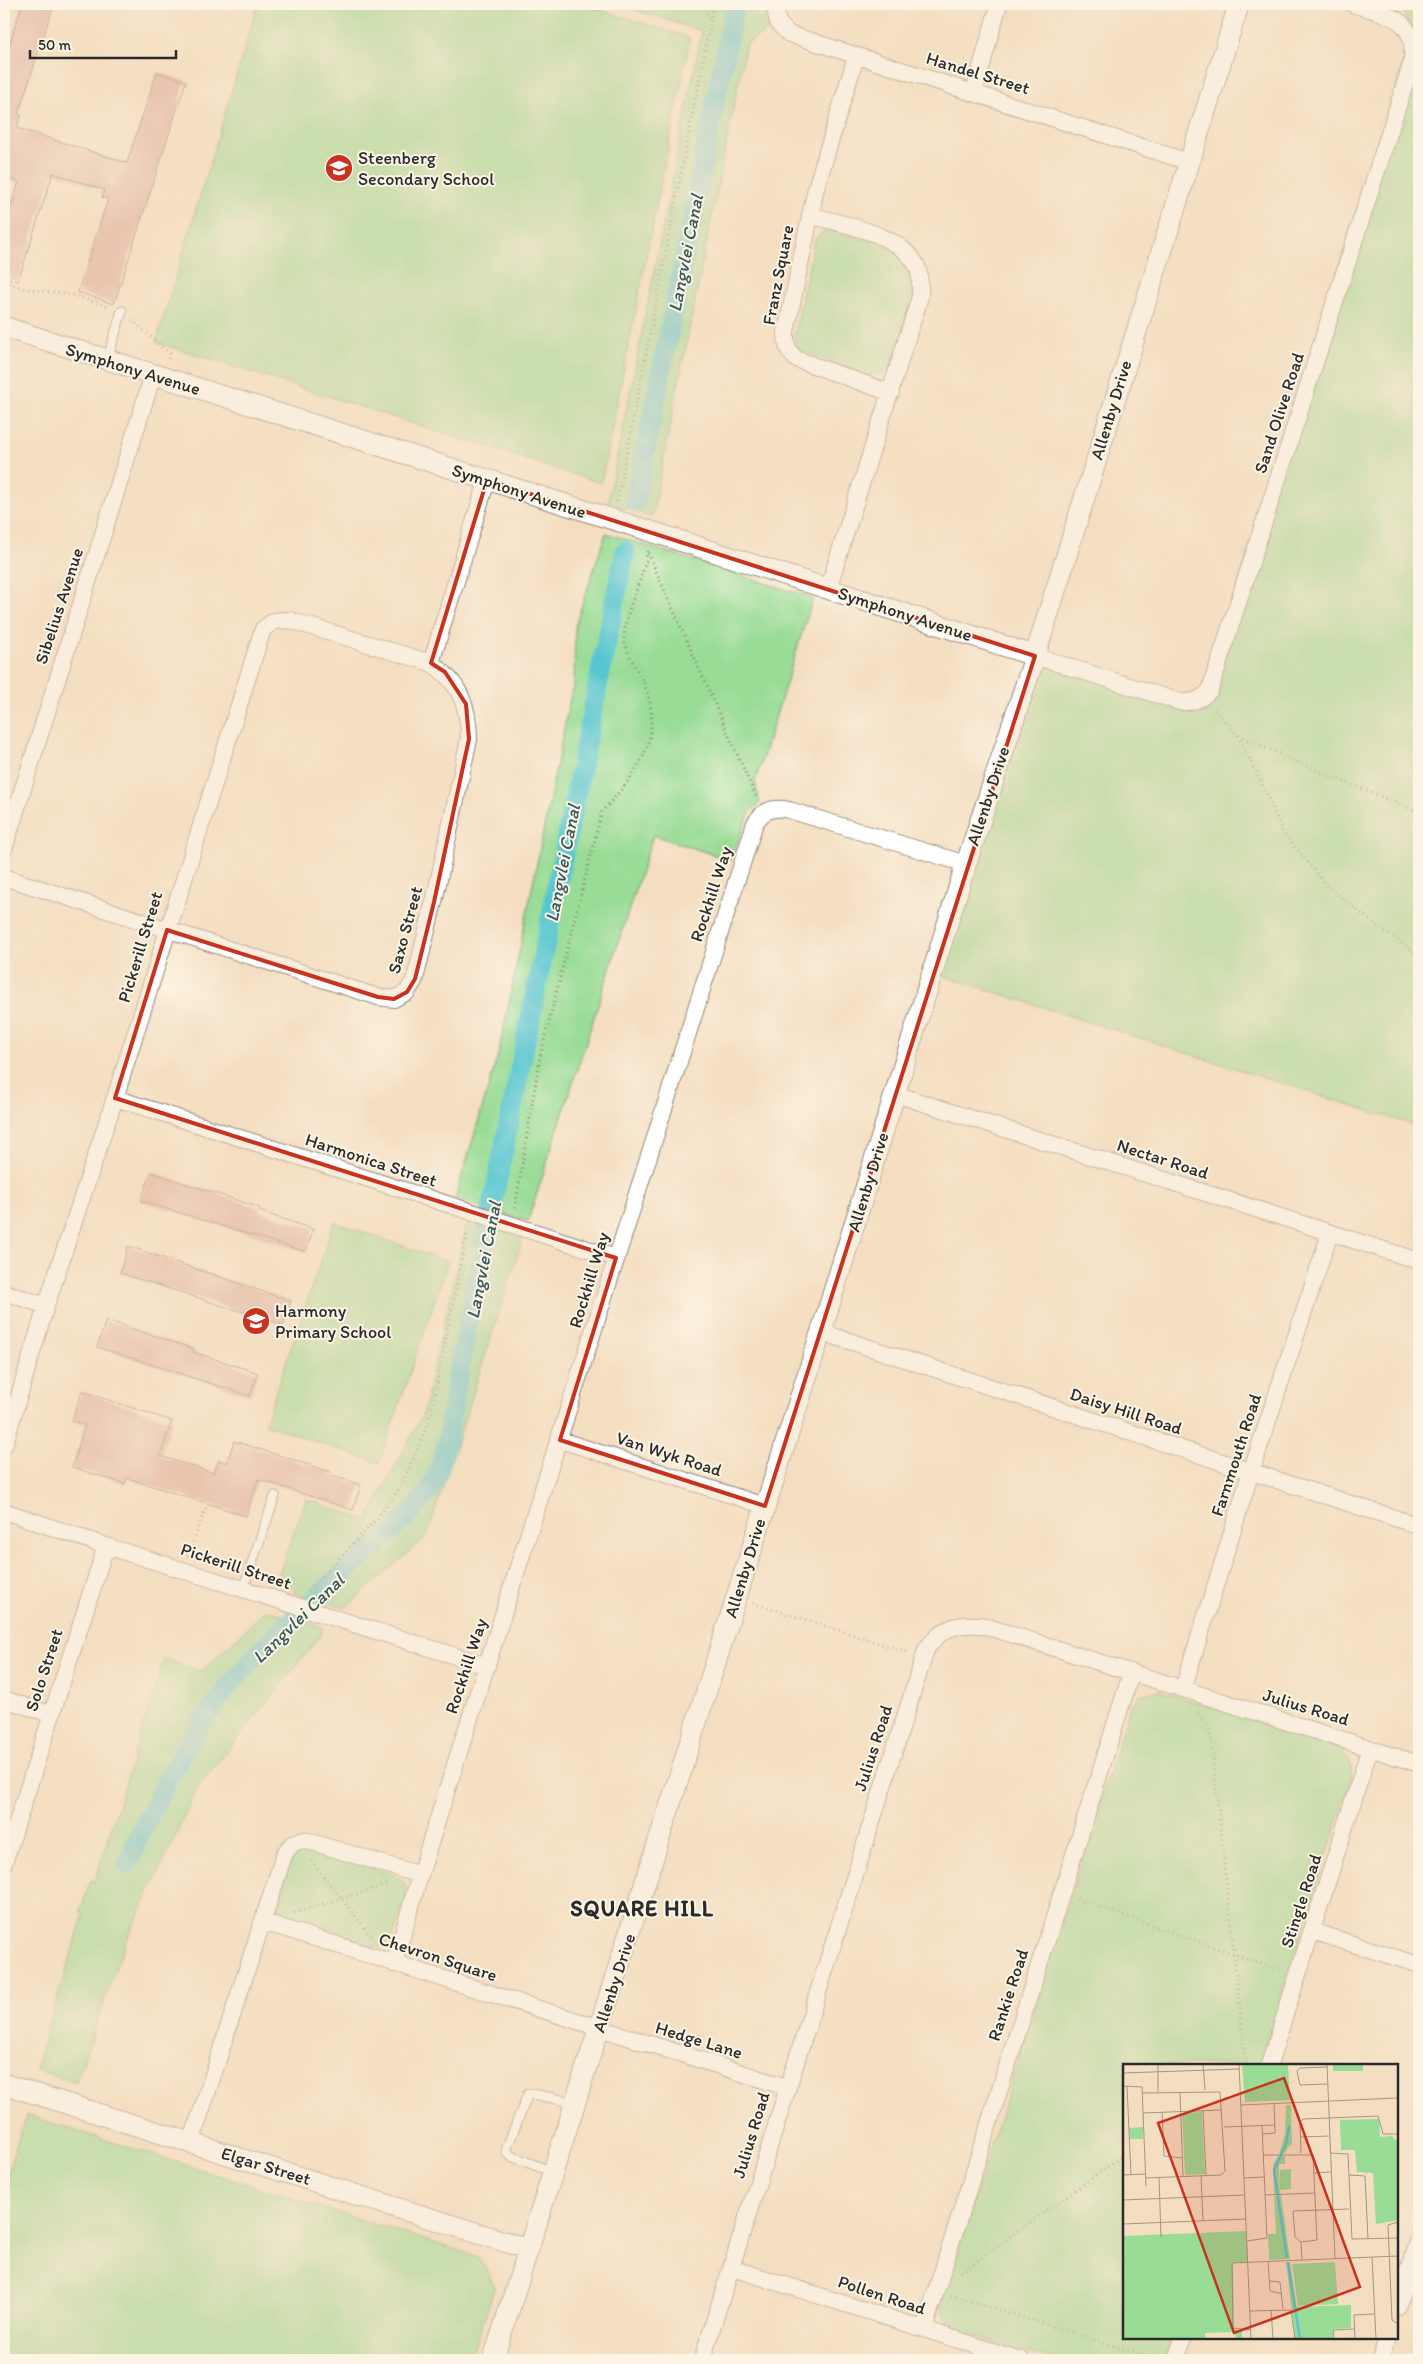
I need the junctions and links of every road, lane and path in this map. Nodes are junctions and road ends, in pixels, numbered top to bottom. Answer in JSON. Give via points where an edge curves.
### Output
{"nodes":[{"id":1,"x":702,"y":4,"type":"edge"},
{"id":2,"x":714,"y":4,"type":"edge"},
{"id":3,"x":774,"y":4,"type":"edge"},
{"id":4,"x":999,"y":4,"type":"edge"},
{"id":5,"x":1239,"y":4,"type":"edge"},
{"id":6,"x":1352,"y":4,"type":"edge"},
{"id":7,"x":710,"y":21,"type":"junction"},
{"id":8,"x":856,"y":57,"type":"junction"},
{"id":9,"x":974,"y":92,"type":"junction"},
{"id":10,"x":1189,"y":162,"type":"junction"},
{"id":11,"x":810,"y":215,"type":"junction"},
{"id":12,"x":4,"y":282,"type":"edge"},
{"id":13,"x":122,"y":311,"type":"junction"},
{"id":14,"x":4,"y":327,"type":"edge"},
{"id":15,"x":107,"y":360,"type":"junction"},
{"id":16,"x":159,"y":371,"type":"junction"},
{"id":17,"x":891,"y":393,"type":"junction"},
{"id":18,"x":486,"y":480,"type":"junction"},
{"id":19,"x":614,"y":515,"type":"junction"},
{"id":20,"x":649,"y":538,"type":"junction"},
{"id":21,"x":648,"y":552,"type":"junction"},
{"id":22,"x":828,"y":589,"type":"junction"},
{"id":23,"x":1035,"y":656,"type":"junction"},
{"id":24,"x":431,"y":663,"type":"junction"},
{"id":25,"x":1203,"y":698,"type":"junction"},
{"id":26,"x":1238,"y":734,"type":"junction"},
{"id":27,"x":1419,"y":812,"type":"edge"},
{"id":28,"x":763,"y":814,"type":"junction"},
{"id":29,"x":4,"y":849,"type":"edge"},
{"id":30,"x":966,"y":864,"type":"junction"},
{"id":31,"x":4,"y":877,"type":"edge"},
{"id":32,"x":167,"y":930,"type":"junction"},
{"id":33,"x":1419,"y":955,"type":"edge"},
{"id":34,"x":895,"y":1094,"type":"junction"},
{"id":35,"x":115,"y":1098,"type":"junction"},
{"id":36,"x":474,"y":1214,"type":"junction"},
{"id":37,"x":512,"y":1226,"type":"junction"},
{"id":38,"x":1330,"y":1233,"type":"junction"},
{"id":39,"x":616,"y":1258,"type":"junction"},
{"id":40,"x":1419,"y":1261,"type":"edge"},
{"id":41,"x":4,"y":1292,"type":"edge"},
{"id":42,"x":46,"y":1306,"type":"junction"},
{"id":43,"x":821,"y":1332,"type":"junction"},
{"id":44,"x":560,"y":1440,"type":"junction"},
{"id":45,"x":4,"y":1446,"type":"edge"},
{"id":46,"x":1251,"y":1472,"type":"junction"},
{"id":47,"x":275,"y":1496,"type":"dead end"},
{"id":48,"x":207,"y":1504,"type":"dead end"},
{"id":49,"x":765,"y":1506,"type":"junction"},
{"id":50,"x":4,"y":1511,"type":"edge"},
{"id":51,"x":1419,"y":1526,"type":"edge"},
{"id":52,"x":106,"y":1546,"type":"junction"},
{"id":53,"x":183,"y":1570,"type":"junction"},
{"id":54,"x":243,"y":1589,"type":"junction"},
{"id":55,"x":736,"y":1598,"type":"junction"},
{"id":56,"x":294,"y":1606,"type":"junction"},
{"id":57,"x":922,"y":1662,"type":"junction"},
{"id":58,"x":487,"y":1666,"type":"junction"},
{"id":59,"x":1131,"y":1674,"type":"junction"},
{"id":60,"x":1183,"y":1689,"type":"junction"},
{"id":61,"x":4,"y":1699,"type":"edge"},
{"id":62,"x":50,"y":1714,"type":"junction"},
{"id":63,"x":1370,"y":1748,"type":"junction"},
{"id":64,"x":1419,"y":1764,"type":"edge"},
{"id":65,"x":296,"y":1841,"type":"junction"},
{"id":66,"x":4,"y":1863,"type":"edge"},
{"id":67,"x":420,"y":1875,"type":"junction"},
{"id":68,"x":1061,"y":1894,"type":"junction"},
{"id":69,"x":341,"y":1898,"type":"junction"},
{"id":70,"x":264,"y":1922,"type":"junction"},
{"id":71,"x":1312,"y":1931,"type":"junction"},
{"id":72,"x":1234,"y":1953,"type":"junction"},
{"id":73,"x":394,"y":1964,"type":"junction"},
{"id":74,"x":1419,"y":1965,"type":"edge"},
{"id":75,"x":1297,"y":1977,"type":"junction"},
{"id":76,"x":600,"y":2030,"type":"junction"},
{"id":77,"x":1246,"y":2064,"type":"edge"},
{"id":78,"x":1269,"y":2064,"type":"edge"},
{"id":79,"x":4,"y":2084,"type":"edge"},
{"id":80,"x":786,"y":2087,"type":"junction"},
{"id":81,"x":576,"y":2103,"type":"junction"},
{"id":82,"x":192,"y":2143,"type":"junction"},
{"id":83,"x":1123,"y":2156,"type":"edge"},
{"id":84,"x":553,"y":2172,"type":"junction"},
{"id":85,"x":1419,"y":2239,"type":"edge"},
{"id":86,"x":528,"y":2249,"type":"junction"},
{"id":87,"x":732,"y":2268,"type":"junction"},
{"id":88,"x":936,"y":2290,"type":"junction"},
{"id":89,"x":1398,"y":2305,"type":"edge"},
{"id":90,"x":924,"y":2328,"type":"junction"},
{"id":91,"x":1183,"y":2339,"type":"edge"},
{"id":92,"x":1387,"y":2339,"type":"edge"},
{"id":93,"x":493,"y":2360,"type":"edge"},
{"id":94,"x":702,"y":2360,"type":"edge"},
{"id":95,"x":1021,"y":2360,"type":"edge"},
{"id":96,"x":1160,"y":2360,"type":"edge"},
{"id":97,"x":1176,"y":2360,"type":"edge"},
{"id":98,"x":1380,"y":2360,"type":"edge"}],
"edges":[{"from":1,"to":7,"type":"path"},
{"from":2,"to":7,"type":"path"},
{"from":3,"to":8,"type":"street","name":"Handel Street","via":[[778,23],[789,34]]},
{"from":4,"to":9,"type":"street"},
{"from":5,"to":10,"type":"street","name":"Allenby Drive"},
{"from":6,"to":25,"type":"street","name":"Sand Olive Road","via":[[1391,16],[1401,23],[1412,36],[1412,65],[1214,681]]},
{"from":7,"to":19,"type":"path"},
{"from":8,"to":9,"type":"street","name":"Handel Street"},
{"from":8,"to":11,"type":"street","name":"Franz Square","via":[[821,168]]},
{"from":9,"to":10,"type":"street","name":"Handel Street"},
{"from":10,"to":23,"type":"street","name":"Allenby Drive"},
{"from":11,"to":17,"type":"street","name":"Franz Square","via":[[786,332],[789,352],[796,359]]},
{"from":11,"to":17,"type":"street","name":"Franz Square","via":[[897,244],[917,267],[920,297]]},
{"from":12,"to":13,"type":"path","via":[[27,289],[73,295]]},
{"from":13,"to":15,"type":"lane"},
{"from":13,"to":16,"type":"path","via":[[170,354]]},
{"from":14,"to":15,"type":"street","name":"Symphony Avenue"},
{"from":15,"to":16,"type":"street","name":"Symphony Avenue"},
{"from":16,"to":18,"type":"street","name":"Symphony Avenue"},
{"from":16,"to":29,"type":"street","name":"Sibelius Avenue"},
{"from":17,"to":22,"type":"street","name":"Franz Square"},
{"from":18,"to":19,"type":"street","name":"Symphony Avenue"},
{"from":18,"to":24,"type":"street"},
{"from":19,"to":20,"type":"street","name":"Symphony Avenue"},
{"from":20,"to":21,"type":"path"},
{"from":20,"to":22,"type":"street","name":"Symphony Avenue"},
{"from":21,"to":28,"type":"path"},
{"from":21,"to":37,"type":"path","via":[[629,609],[623,640],[648,692],[651,730],[643,760],[627,785],[602,811],[540,1057]]},
{"from":22,"to":23,"type":"street","name":"Symphony Avenue"},
{"from":23,"to":25,"type":"street","via":[[1180,702]]},
{"from":23,"to":30,"type":"street","name":"Allenby Drive"},
{"from":24,"to":32,"type":"street","name":"Pickerill Street","via":[[289,620],[274,621],[263,629]]},
{"from":24,"to":32,"type":"street","name":"Saxo Street","via":[[445,672],[466,704],[469,739],[434,902],[414,979],[406,992],[394,999],[378,997]]},
{"from":25,"to":26,"type":"path"},
{"from":26,"to":27,"type":"path"},
{"from":26,"to":33,"type":"path","via":[[1282,831],[1327,886]]},
{"from":28,"to":30,"type":"street","via":[[773,808],[789,810]]},
{"from":28,"to":39,"type":"street","name":"Rockhill Way","via":[[752,829]]},
{"from":30,"to":34,"type":"street","name":"Allenby Drive"},
{"from":31,"to":32,"type":"street","name":"Saxo Street"},
{"from":32,"to":35,"type":"street","name":"Pickerill Street"},
{"from":34,"to":38,"type":"street","name":"Nectar Road"},
{"from":34,"to":43,"type":"street","name":"Allenby Drive"},
{"from":35,"to":36,"type":"street","name":"Harmonica Street"},
{"from":35,"to":42,"type":"street","name":"Pickerill Street"},
{"from":36,"to":37,"type":"street","name":"Harmonica Street"},
{"from":36,"to":56,"type":"path","via":[[431,1414],[417,1451],[399,1489],[373,1523]]},
{"from":37,"to":39,"type":"street","name":"Harmonica Street"},
{"from":38,"to":40,"type":"street","name":"Nectar Road"},
{"from":38,"to":46,"type":"street","name":"Farnmouth Road"},
{"from":39,"to":44,"type":"street","name":"Rockhill Way"},
{"from":41,"to":42,"type":"street"},
{"from":42,"to":45,"type":"street","name":"Pickerill Street"},
{"from":43,"to":46,"type":"street","name":"Daisy Hill Road"},
{"from":43,"to":49,"type":"street","name":"Allenby Drive"},
{"from":44,"to":49,"type":"street","name":"Van Wyk Road"},
{"from":44,"to":58,"type":"street","name":"Rockhill Way"},
{"from":46,"to":51,"type":"street","name":"Daisy Hill Road"},
{"from":46,"to":60,"type":"street","name":"Farnmouth Road"},
{"from":47,"to":54,"type":"lane"},
{"from":48,"to":53,"type":"path"},
{"from":49,"to":55,"type":"street","name":"Allenby Drive"},
{"from":50,"to":52,"type":"street","name":"Pickerill Street"},
{"from":52,"to":53,"type":"street","name":"Pickerill Street"},
{"from":52,"to":62,"type":"street","name":"Solo Street"},
{"from":53,"to":54,"type":"street","name":"Pickerill Street"},
{"from":54,"to":56,"type":"street","name":"Pickerill Street"},
{"from":55,"to":57,"type":"path","via":[[907,1652]]},
{"from":55,"to":76,"type":"street","name":"Allenby Drive"},
{"from":56,"to":58,"type":"street","name":"Pickerill Street"},
{"from":57,"to":59,"type":"street","name":"Julius Road","via":[[933,1639],[942,1631],[954,1625],[969,1624],[985,1626]]},
{"from":57,"to":80,"type":"street","name":"Julius Road"},
{"from":58,"to":67,"type":"street","name":"Rockhill Way"},
{"from":59,"to":60,"type":"street","name":"Julius Road"},
{"from":59,"to":68,"type":"street","name":"Rankie Road"},
{"from":60,"to":63,"type":"street","name":"Julius Road"},
{"from":60,"to":72,"type":"path","via":[[1210,1731]]},
{"from":61,"to":62,"type":"street"},
{"from":62,"to":66,"type":"street","name":"Solo Street"},
{"from":63,"to":64,"type":"street","name":"Julius Road"},
{"from":63,"to":71,"type":"street","name":"Stingle Road"},
{"from":65,"to":67,"type":"street","via":[[305,1840]]},
{"from":65,"to":69,"type":"path"},
{"from":65,"to":70,"type":"street","via":[[284,1854]]},
{"from":67,"to":69,"type":"path"},
{"from":67,"to":73,"type":"street","name":"Rockhill Way"},
{"from":68,"to":72,"type":"path"},
{"from":68,"to":88,"type":"street","name":"Rankie Road"},
{"from":69,"to":70,"type":"path"},
{"from":69,"to":73,"type":"path"},
{"from":70,"to":73,"type":"street","name":"Chevron Square"},
{"from":70,"to":82,"type":"street"},
{"from":71,"to":74,"type":"street"},
{"from":71,"to":75,"type":"street","name":"Stingle Road"},
{"from":72,"to":75,"type":"path"},
{"from":72,"to":77,"type":"path"},
{"from":73,"to":76,"type":"street","name":"Chevron Square"},
{"from":75,"to":78,"type":"street","name":"Stingle Road"},
{"from":76,"to":80,"type":"street","name":"Hedge Lane"},
{"from":76,"to":81,"type":"street","name":"Allenby Drive"},
{"from":79,"to":82,"type":"street","name":"Elgar Street"},
{"from":80,"to":87,"type":"street","name":"Julius Road"},
{"from":81,"to":84,"type":"street","name":"Allenby Drive"},
{"from":81,"to":84,"type":"lane","via":[[528,2094],[507,2147],[512,2156]]},
{"from":82,"to":86,"type":"street","name":"Elgar Street"},
{"from":83,"to":88,"type":"path"},
{"from":84,"to":86,"type":"street","name":"Allenby Drive"},
{"from":85,"to":89,"type":"street"},
{"from":86,"to":93,"type":"street","name":"Allenby Drive"},
{"from":87,"to":90,"type":"street","name":"Pollen Road"},
{"from":87,"to":94,"type":"street","name":"Julius Road"},
{"from":88,"to":90,"type":"street","name":"Rankie Road"},
{"from":88,"to":96,"type":"path"},
{"from":90,"to":95,"type":"street","name":"Pollen Road"},
{"from":91,"to":97,"type":"street"},
{"from":92,"to":98,"type":"street"}]}
